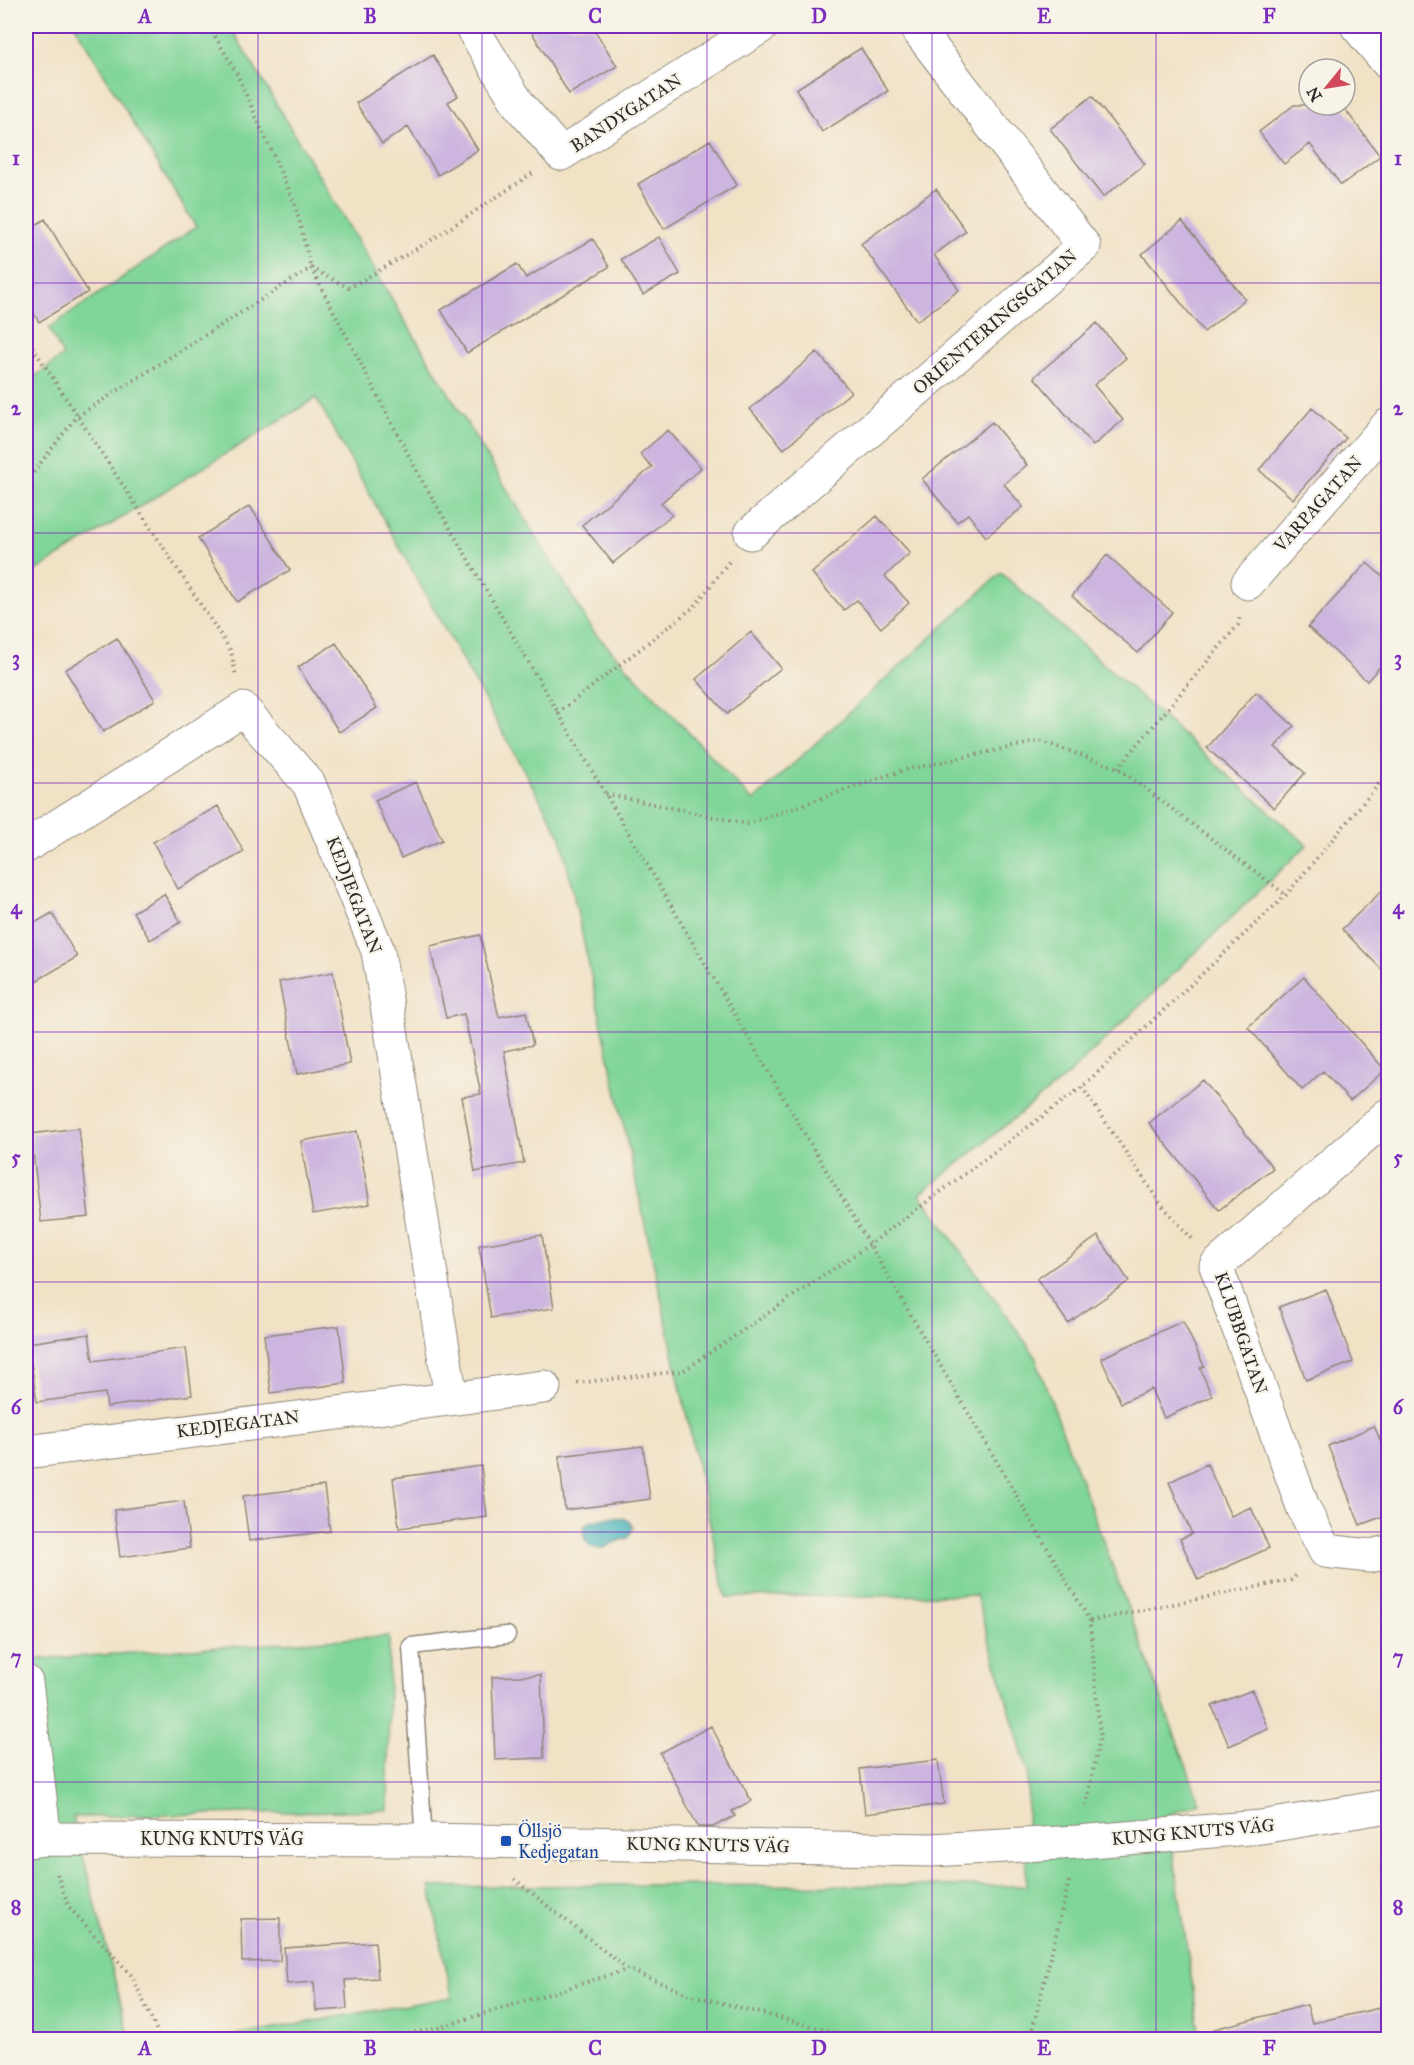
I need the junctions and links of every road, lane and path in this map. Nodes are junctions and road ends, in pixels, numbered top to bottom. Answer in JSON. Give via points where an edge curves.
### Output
{"nodes":[{"id":1,"x":209,"y":26,"type":"edge"},
{"id":2,"x":471,"y":26,"type":"edge"},
{"id":3,"x":762,"y":26,"type":"edge"},
{"id":4,"x":915,"y":26,"type":"edge"},
{"id":5,"x":1357,"y":26,"type":"edge"},
{"id":6,"x":1389,"y":63,"type":"edge"},
{"id":7,"x":561,"y":154,"type":"junction"},
{"id":8,"x":311,"y":268,"type":"junction"},
{"id":9,"x":26,"y":337,"type":"edge"},
{"id":10,"x":76,"y":417,"type":"junction"},
{"id":11,"x":1389,"y":425,"type":"edge"},
{"id":12,"x":26,"y":482,"type":"edge"},
{"id":13,"x":751,"y":532,"type":"joint"},
{"id":14,"x":1248,"y":583,"type":"joint"},
{"id":15,"x":243,"y":709,"type":"junction"},
{"id":16,"x":558,"y":713,"type":"junction"},
{"id":17,"x":1118,"y":768,"type":"junction"},
{"id":18,"x":1389,"y":773,"type":"edge"},
{"id":19,"x":605,"y":794,"type":"junction"},
{"id":20,"x":26,"y":846,"type":"edge"},
{"id":21,"x":1286,"y":895,"type":"junction"},
{"id":22,"x":1082,"y":1087,"type":"junction"},
{"id":23,"x":1389,"y":1115,"type":"edge"},
{"id":24,"x":870,"y":1244,"type":"junction"},
{"id":25,"x":1216,"y":1266,"type":"junction"},
{"id":26,"x":544,"y":1387,"type":"joint"},
{"id":27,"x":451,"y":1397,"type":"junction"},
{"id":28,"x":26,"y":1452,"type":"edge"},
{"id":29,"x":1324,"y":1551,"type":"junction"},
{"id":30,"x":1389,"y":1552,"type":"edge"},
{"id":31,"x":1090,"y":1621,"type":"junction"},
{"id":32,"x":507,"y":1635,"type":"dead end"},
{"id":33,"x":26,"y":1682,"type":"edge"},
{"id":34,"x":1389,"y":1806,"type":"edge"},
{"id":35,"x":35,"y":1840,"type":"edge"},
{"id":36,"x":424,"y":1840,"type":"junction"},
{"id":37,"x":1078,"y":1842,"type":"junction"},
{"id":38,"x":511,"y":1876,"type":"dead end"},
{"id":39,"x":627,"y":1969,"type":"junction"},
{"id":40,"x":161,"y":2040,"type":"edge"},
{"id":41,"x":373,"y":2040,"type":"edge"},
{"id":42,"x":864,"y":2040,"type":"edge"},
{"id":43,"x":1030,"y":2040,"type":"edge"}],
"edges":[{"from":1,"to":8,"type":"path","via":[[236,72],[295,204]]},
{"from":2,"to":7,"type":"street","name":"BANDYGATAN","via":[[519,105]]},
{"from":3,"to":7,"type":"street","name":"BANDYGATAN"},
{"from":4,"to":13,"type":"street","name":"ORIENTERINGSGATAN","via":[[1084,246]]},
{"from":5,"to":6,"type":"street"},
{"from":7,"to":8,"type":"path","via":[[430,241],[349,288]]},
{"from":8,"to":10,"type":"path"},
{"from":8,"to":16,"type":"path","via":[[420,477]]},
{"from":9,"to":10,"type":"path"},
{"from":10,"to":12,"type":"path"},
{"from":10,"to":15,"type":"path","via":[[231,651]]},
{"from":11,"to":14,"type":"street","name":"VARPAGATAN"},
{"from":13,"to":16,"type":"path","via":[[695,606]]},
{"from":14,"to":17,"type":"path","via":[[1238,625]]},
{"from":15,"to":20,"type":"street"},
{"from":15,"to":27,"type":"street","name":"KEDJEGATAN","via":[[309,784],[378,951]]},
{"from":16,"to":19,"type":"path"},
{"from":17,"to":19,"type":"path","via":[[1040,741],[900,771],[747,824]]},
{"from":17,"to":21,"type":"path"},
{"from":18,"to":21,"type":"path"},
{"from":19,"to":24,"type":"path"},
{"from":21,"to":22,"type":"path"},
{"from":22,"to":24,"type":"path"},
{"from":22,"to":25,"type":"path","via":[[1160,1203]]},
{"from":23,"to":25,"type":"street","name":"KLUBBGATAN"},
{"from":24,"to":26,"type":"path","via":[[683,1371]]},
{"from":24,"to":31,"type":"path"},
{"from":25,"to":29,"type":"street","name":"KLUBBGATAN","via":[[1303,1507]]},
{"from":26,"to":27,"type":"street","name":"KEDJEGATAN"},
{"from":27,"to":28,"type":"street","name":"KEDJEGATAN"},
{"from":29,"to":30,"type":"street","via":[[1370,1556]]},
{"from":29,"to":31,"type":"path","via":[[1291,1580]]},
{"from":31,"to":37,"type":"path","via":[[1100,1736]]},
{"from":32,"to":36,"type":"lane","via":[[411,1646]]},
{"from":33,"to":35,"type":"street"},
{"from":34,"to":37,"type":"street","name":"KUNG KNUTS VÄG","via":[[1261,1827]]},
{"from":35,"to":36,"type":"street","name":"KUNG KNUTS VÄG"},
{"from":35,"to":40,"type":"path","via":[[69,1907],[132,1976]]},
{"from":36,"to":37,"type":"street","name":"KUNG KNUTS VÄG","via":[[931,1850]]},
{"from":37,"to":43,"type":"path"},
{"from":38,"to":39,"type":"path"},
{"from":39,"to":41,"type":"path","via":[[434,2029]]},
{"from":39,"to":42,"type":"path","via":[[688,1994]]}]}
